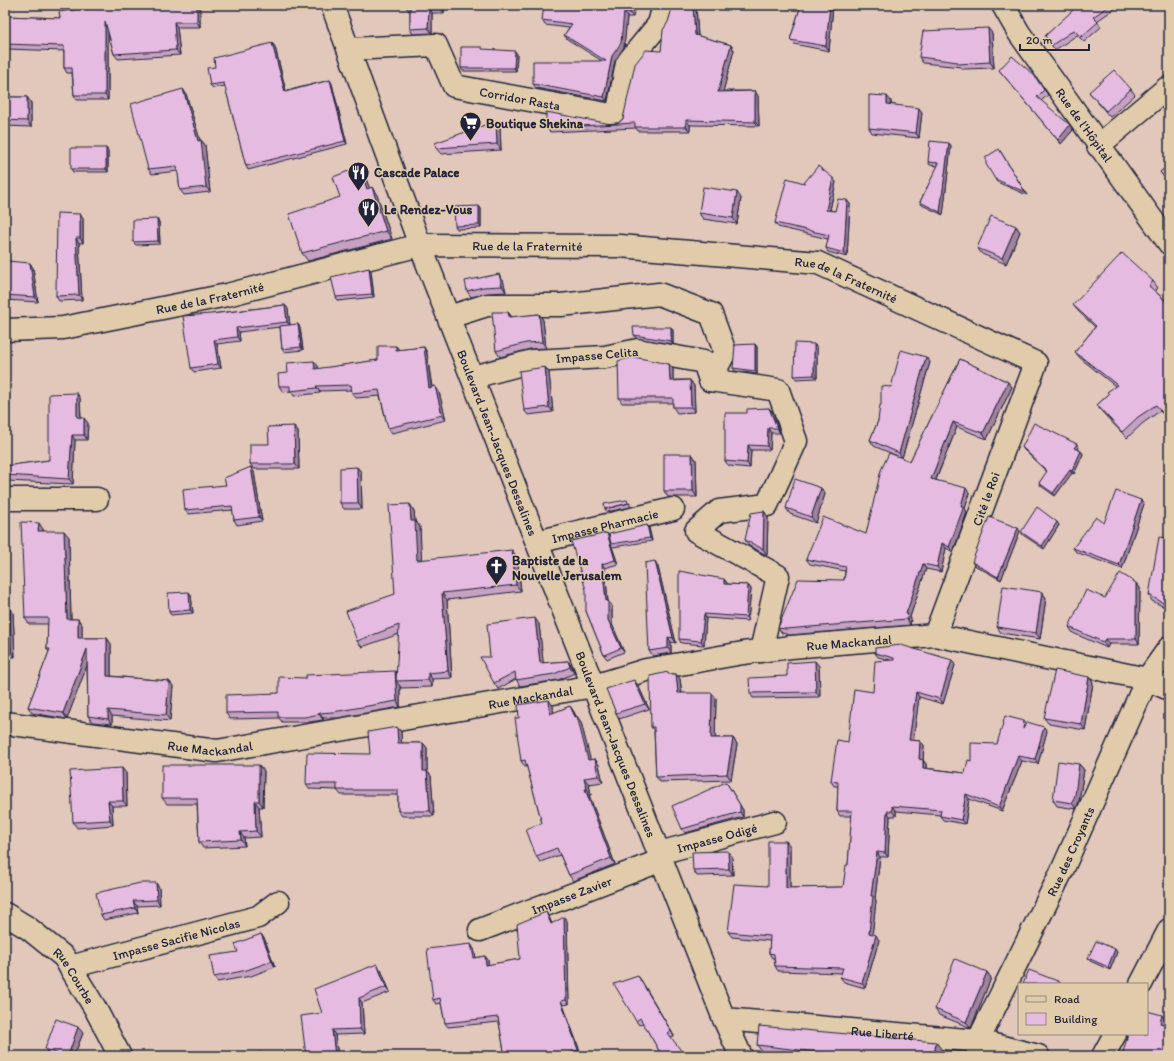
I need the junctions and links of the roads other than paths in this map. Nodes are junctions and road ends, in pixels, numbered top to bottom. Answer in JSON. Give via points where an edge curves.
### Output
{"nodes":[{"id":1,"x":332,"y":5,"type":"edge"},
{"id":2,"x":664,"y":5,"type":"edge"},
{"id":3,"x":1003,"y":5,"type":"edge"},
{"id":4,"x":348,"y":49,"type":"junction"},
{"id":5,"x":1169,"y":91,"type":"edge"},
{"id":6,"x":1098,"y":146,"type":"junction"},
{"id":7,"x":1169,"y":243,"type":"edge"},
{"id":8,"x":420,"y":245,"type":"junction"},
{"id":9,"x":449,"y":317,"type":"junction"},
{"id":10,"x":5,"y":330,"type":"edge"},
{"id":11,"x":1036,"y":363,"type":"joint"},
{"id":12,"x":473,"y":377,"type":"junction"},
{"id":13,"x":710,"y":380,"type":"junction"},
{"id":14,"x":5,"y":499,"type":"edge"},
{"id":15,"x":97,"y":499,"type":"dead end"},
{"id":16,"x":673,"y":509,"type":"dead end"},
{"id":17,"x":537,"y":542,"type":"junction"},
{"id":18,"x":936,"y":635,"type":"junction"},
{"id":19,"x":1169,"y":648,"type":"edge"},
{"id":20,"x":762,"y":651,"type":"junction"},
{"id":21,"x":1147,"y":678,"type":"junction"},
{"id":22,"x":594,"y":686,"type":"junction"},
{"id":23,"x":1169,"y":689,"type":"edge"},
{"id":24,"x":5,"y":723,"type":"edge"},
{"id":25,"x":775,"y":822,"type":"dead end"},
{"id":26,"x":661,"y":857,"type":"junction"},
{"id":27,"x":278,"y":902,"type":"dead end"},
{"id":28,"x":5,"y":914,"type":"edge"},
{"id":29,"x":480,"y":930,"type":"dead end"},
{"id":30,"x":1169,"y":930,"type":"edge"},
{"id":31,"x":70,"y":967,"type":"junction"},
{"id":32,"x":1142,"y":983,"type":"edge"},
{"id":33,"x":724,"y":1019,"type":"junction"},
{"id":34,"x":1114,"y":1035,"type":"edge"},
{"id":35,"x":978,"y":1048,"type":"edge"},
{"id":36,"x":120,"y":1056,"type":"edge"},
{"id":37,"x":741,"y":1056,"type":"edge"},
{"id":38,"x":1038,"y":1056,"type":"edge"},
{"id":39,"x":1103,"y":1056,"type":"edge"}],
"edges":[{"from":1,"to":4,"type":"street","name":"Boulevard Jean-Jacques Dessalines"},
{"from":2,"to":4,"type":"street","name":"Corridor Rasta","via":[[660,24],[627,63],[617,116],[454,86],[436,45]]},
{"from":3,"to":6,"type":"street","name":"Rue de l'Hôpital","via":[[1019,33]]},
{"from":4,"to":8,"type":"street","name":"Boulevard Jean-Jacques Dessalines"},
{"from":5,"to":6,"type":"street","via":[[1167,88]]},
{"from":6,"to":7,"type":"street","name":"Rue de l'Hôpital"},
{"from":8,"to":9,"type":"street","name":"Boulevard Jean-Jacques Dessalines"},
{"from":8,"to":10,"type":"street","name":"Rue de la Fraternité","via":[[228,295],[63,328]]},
{"from":8,"to":11,"type":"street","name":"Rue de la Fraternité","via":[[620,246],[818,263]]},
{"from":9,"to":12,"type":"street","name":"Boulevard Jean-Jacques Dessalines"},
{"from":9,"to":13,"type":"street","via":[[486,306],[562,305],[659,294],[711,314],[725,352]]},
{"from":11,"to":18,"type":"street","name":"Cité le Roi"},
{"from":12,"to":13,"type":"street","name":"Impasse Celita","via":[[533,361],[605,357],[638,350],[704,362]]},
{"from":12,"to":17,"type":"street","name":"Boulevard Jean-Jacques Dessalines"},
{"from":13,"to":20,"type":"street","via":[[778,390],[796,441],[767,506],[719,511],[696,530],[778,576]]},
{"from":14,"to":15,"type":"street"},
{"from":16,"to":17,"type":"street","name":"Impasse Pharmacie"},
{"from":17,"to":22,"type":"street","name":"Boulevard Jean-Jacques Dessalines"},
{"from":18,"to":20,"type":"street","name":"Rue Mackandal"},
{"from":18,"to":21,"type":"street","name":"Rue Mackandal"},
{"from":19,"to":21,"type":"street","name":"Rue des Croyants"},
{"from":20,"to":22,"type":"street","name":"Rue Mackandal","via":[[646,670]]},
{"from":21,"to":23,"type":"street","name":"Rue Mackandal"},
{"from":21,"to":35,"type":"street","name":"Rue des Croyants","via":[[1061,873]]},
{"from":22,"to":24,"type":"street","name":"Rue Mackandal","via":[[217,751]]},
{"from":22,"to":26,"type":"street","name":"Boulevard Jean-Jacques Dessalines"},
{"from":25,"to":26,"type":"street","name":"Impasse Odigé"},
{"from":26,"to":29,"type":"street","name":"Impasse Zavier"},
{"from":26,"to":33,"type":"street","name":"Boulevard Jean-Jacques Dessalines"},
{"from":27,"to":31,"type":"street","name":"Impasse Sacifie Nicolas","via":[[258,917]]},
{"from":28,"to":31,"type":"street","name":"Rue Courbe","via":[[64,957]]},
{"from":30,"to":32,"type":"street"},
{"from":31,"to":36,"type":"street","name":"Rue Courbe"},
{"from":33,"to":35,"type":"street","name":"Rue Liberté"},
{"from":33,"to":37,"type":"street","name":"Boulevard Jean-Jacques Dessalines"},
{"from":34,"to":39,"type":"street"},
{"from":35,"to":38,"type":"street","name":"Rue Liberté"}]}
